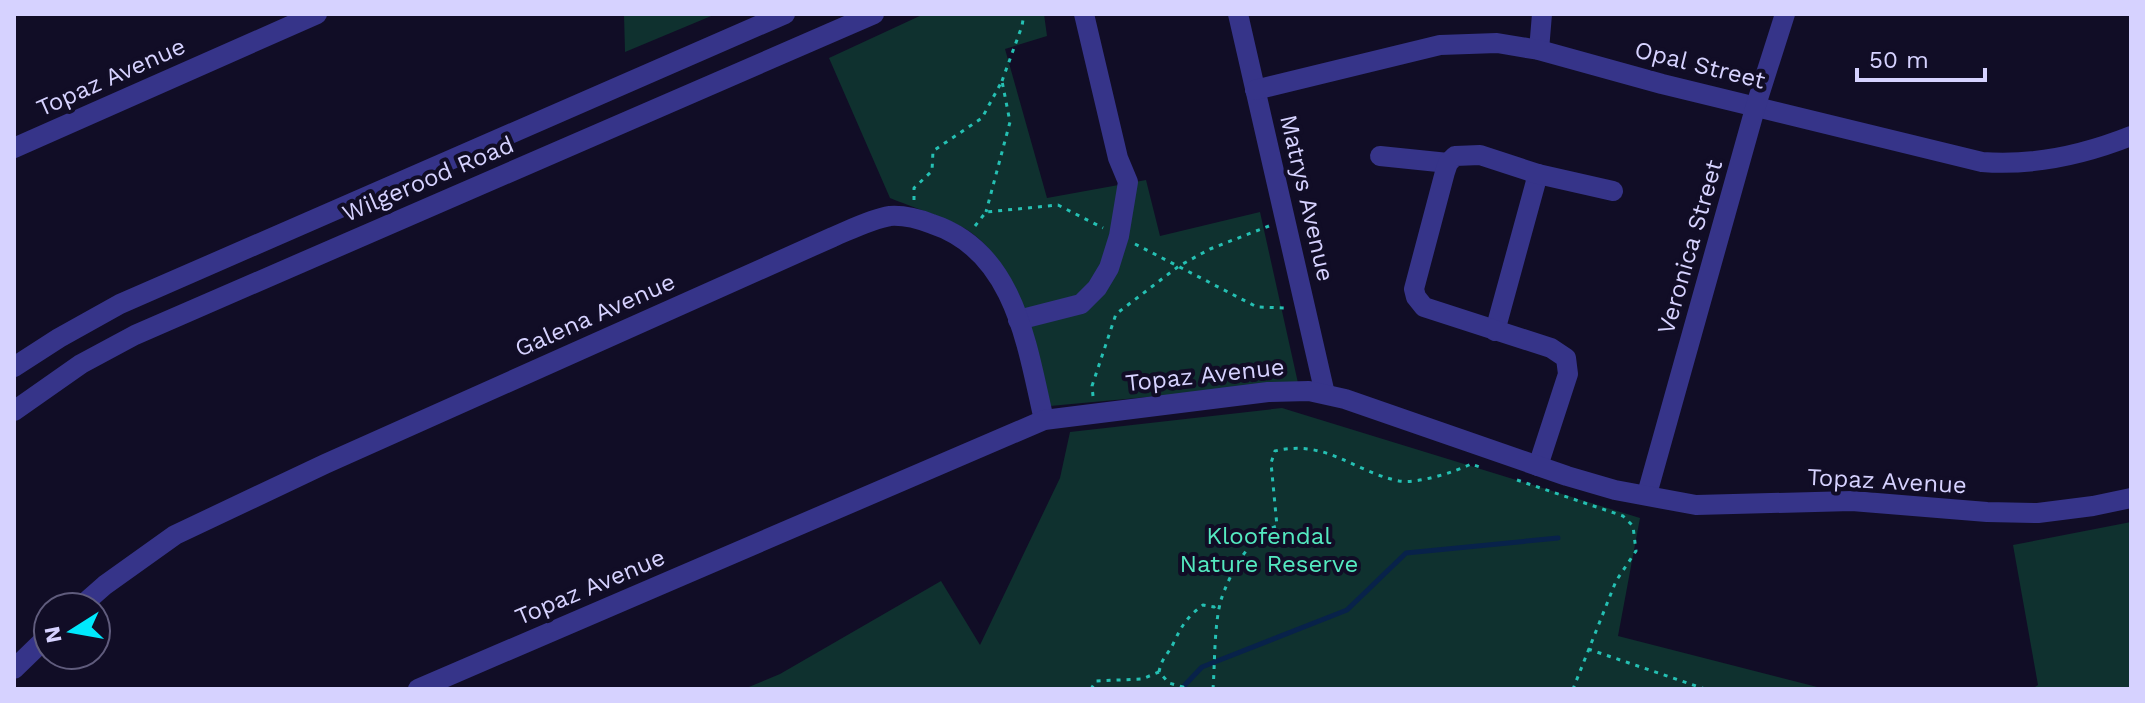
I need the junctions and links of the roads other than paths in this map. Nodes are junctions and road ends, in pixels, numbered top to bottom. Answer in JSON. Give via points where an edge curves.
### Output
{"nodes":[{"id":1,"x":317,"y":14,"type":"edge"},
{"id":2,"x":785,"y":14,"type":"edge"},
{"id":3,"x":874,"y":14,"type":"edge"},
{"id":4,"x":1084,"y":14,"type":"edge"},
{"id":5,"x":1238,"y":14,"type":"edge"},
{"id":6,"x":1542,"y":14,"type":"edge"},
{"id":7,"x":1785,"y":14,"type":"edge"},
{"id":8,"x":1539,"y":50,"type":"junction"},
{"id":9,"x":1255,"y":90,"type":"junction"},
{"id":10,"x":1756,"y":105,"type":"junction"},
{"id":11,"x":2131,"y":136,"type":"edge"},
{"id":12,"x":14,"y":148,"type":"edge"},
{"id":13,"x":1380,"y":156,"type":"dead end"},
{"id":14,"x":1448,"y":163,"type":"junction"},
{"id":15,"x":1538,"y":174,"type":"junction"},
{"id":16,"x":1613,"y":191,"type":"dead end"},
{"id":17,"x":1018,"y":320,"type":"junction"},
{"id":18,"x":1495,"y":331,"type":"junction"},
{"id":19,"x":14,"y":367,"type":"edge"},
{"id":20,"x":1325,"y":394,"type":"junction"},
{"id":21,"x":14,"y":411,"type":"edge"},
{"id":22,"x":1044,"y":420,"type":"junction"},
{"id":23,"x":1538,"y":466,"type":"junction"},
{"id":24,"x":1647,"y":494,"type":"junction"},
{"id":25,"x":2131,"y":498,"type":"edge"},
{"id":26,"x":98,"y":591,"type":"edge"},
{"id":27,"x":32,"y":652,"type":"edge"},
{"id":28,"x":14,"y":669,"type":"edge"},
{"id":29,"x":418,"y":689,"type":"edge"}],
"edges":[{"from":1,"to":12,"type":"street","name":"Topaz Avenue"},
{"from":2,"to":19,"type":"street","name":"Wilgerood Road","via":[[120,304]]},
{"from":3,"to":21,"type":"street","name":"Wilgerood Road","via":[[135,335],[81,364]]},
{"from":4,"to":17,"type":"street","via":[[1128,182],[1119,236],[1109,268],[1081,304]]},
{"from":5,"to":9,"type":"street","name":"Matrys Avenue"},
{"from":6,"to":8,"type":"street"},
{"from":7,"to":10,"type":"street","name":"Veronica Street"},
{"from":8,"to":9,"type":"street","name":"Opal Street","via":[[1497,43],[1440,45]]},
{"from":8,"to":10,"type":"street","name":"Opal Street"},
{"from":9,"to":20,"type":"street","name":"Matrys Avenue"},
{"from":10,"to":11,"type":"street","name":"Opal Street","via":[[1982,162],[2009,164],[2073,155]]},
{"from":10,"to":24,"type":"street","name":"Veronica Street"},
{"from":13,"to":14,"type":"street"},
{"from":14,"to":15,"type":"street","via":[[1455,156],[1480,155]]},
{"from":14,"to":18,"type":"street","via":[[1416,297],[1424,307]]},
{"from":15,"to":16,"type":"street"},
{"from":15,"to":18,"type":"street"},
{"from":17,"to":22,"type":"street","name":"Galena Avenue"},
{"from":17,"to":26,"type":"street","name":"Galena Avenue","via":[[987,258],[964,238],[915,218],[890,216],[833,237],[175,535]]},
{"from":18,"to":23,"type":"street","via":[[1560,352],[1568,363]]},
{"from":20,"to":22,"type":"street","name":"Topaz Avenue","via":[[1268,392]]},
{"from":20,"to":23,"type":"street","name":"Topaz Avenue"},
{"from":22,"to":29,"type":"street","name":"Topaz Avenue"},
{"from":23,"to":24,"type":"street","name":"Topaz Avenue","via":[[1615,490]]},
{"from":24,"to":25,"type":"street","name":"Topaz Avenue","via":[[1696,505],[1852,501],[2015,513]]},
{"from":27,"to":28,"type":"street"}]}
